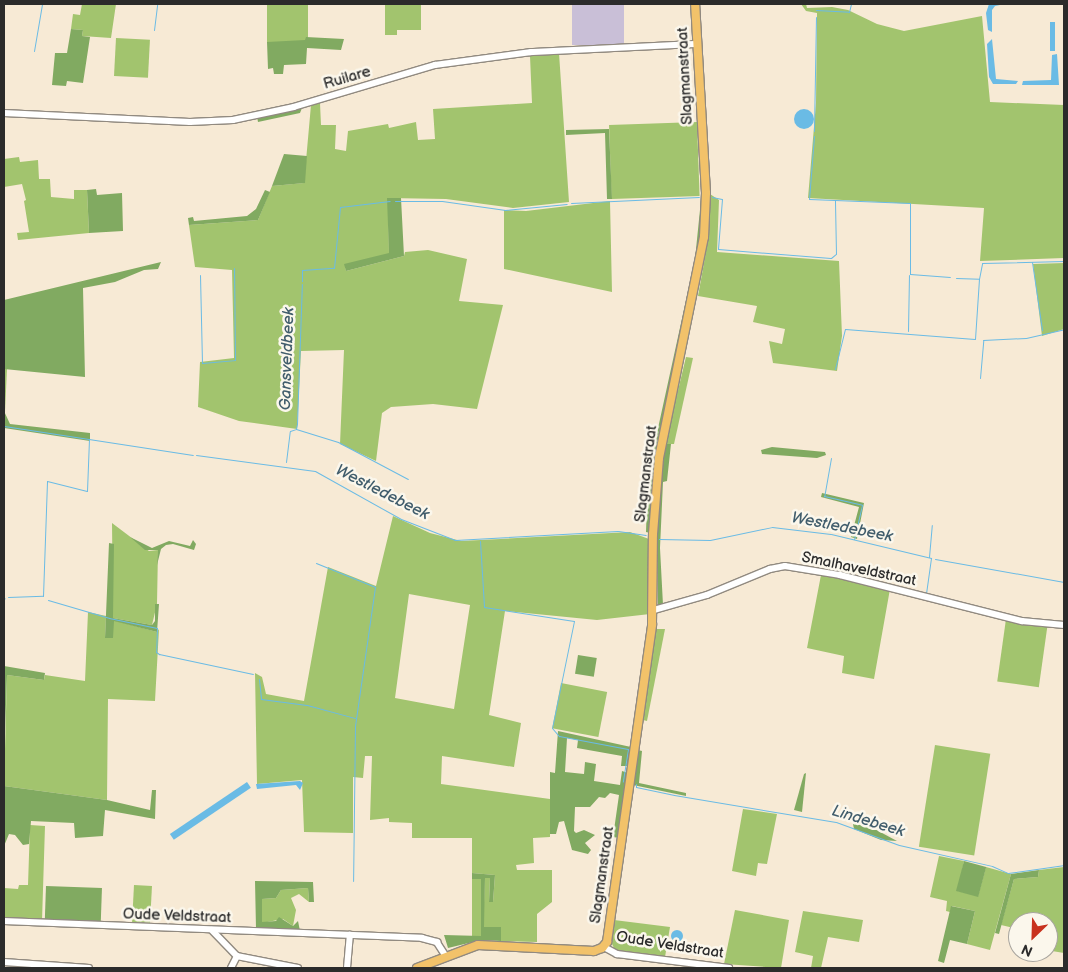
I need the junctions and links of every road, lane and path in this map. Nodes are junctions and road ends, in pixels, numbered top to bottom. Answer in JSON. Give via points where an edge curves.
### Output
{"nodes":[{"id":1,"x":695,"y":4,"type":"edge"},
{"id":2,"x":697,"y":44,"type":"junction"},
{"id":3,"x":4,"y":113,"type":"edge"},
{"id":4,"x":654,"y":610,"type":"junction"},
{"id":5,"x":1064,"y":625,"type":"edge"},
{"id":6,"x":4,"y":921,"type":"edge"},
{"id":7,"x":212,"y":930,"type":"junction"},
{"id":8,"x":350,"y":935,"type":"junction"},
{"id":9,"x":604,"y":947,"type":"junction"},
{"id":10,"x":237,"y":956,"type":"junction"},
{"id":11,"x":446,"y":956,"type":"junction"},
{"id":12,"x":4,"y":962,"type":"edge"},
{"id":13,"x":89,"y":968,"type":"edge"},
{"id":14,"x":232,"y":968,"type":"edge"},
{"id":15,"x":298,"y":968,"type":"edge"},
{"id":16,"x":347,"y":968,"type":"edge"},
{"id":17,"x":417,"y":968,"type":"edge"},
{"id":18,"x":729,"y":968,"type":"edge"}],
"edges":[{"from":1,"to":2,"type":"main road","name":"Slagmanstraat"},
{"from":2,"to":3,"type":"street","name":"Ruilare","via":[[531,52],[436,65],[294,107],[233,120],[190,122]]},
{"from":2,"to":4,"type":"main road","name":"Slagmanstraat","via":[[706,193],[704,237],[659,458],[653,534]]},
{"from":4,"to":5,"type":"street","name":"Smalhaveldstraat","via":[[707,595],[785,566],[840,575],[1022,621]]},
{"from":4,"to":9,"type":"main road","name":"Slagmanstraat"},
{"from":6,"to":7,"type":"street","name":"Oude Veldstraat"},
{"from":7,"to":8,"type":"street","name":"Oude Veldstraat"},
{"from":7,"to":10,"type":"street"},
{"from":8,"to":11,"type":"street","name":"Oude Veldstraat","via":[[434,940]]},
{"from":8,"to":16,"type":"street"},
{"from":9,"to":11,"type":"main road","name":"Oude Veldstraat","via":[[594,951],[478,945]]},
{"from":9,"to":18,"type":"street","name":"Oude Veldstraat","via":[[617,954]]},
{"from":10,"to":14,"type":"street"},
{"from":10,"to":15,"type":"street"},
{"from":11,"to":17,"type":"main road"},
{"from":12,"to":13,"type":"street"}]}
